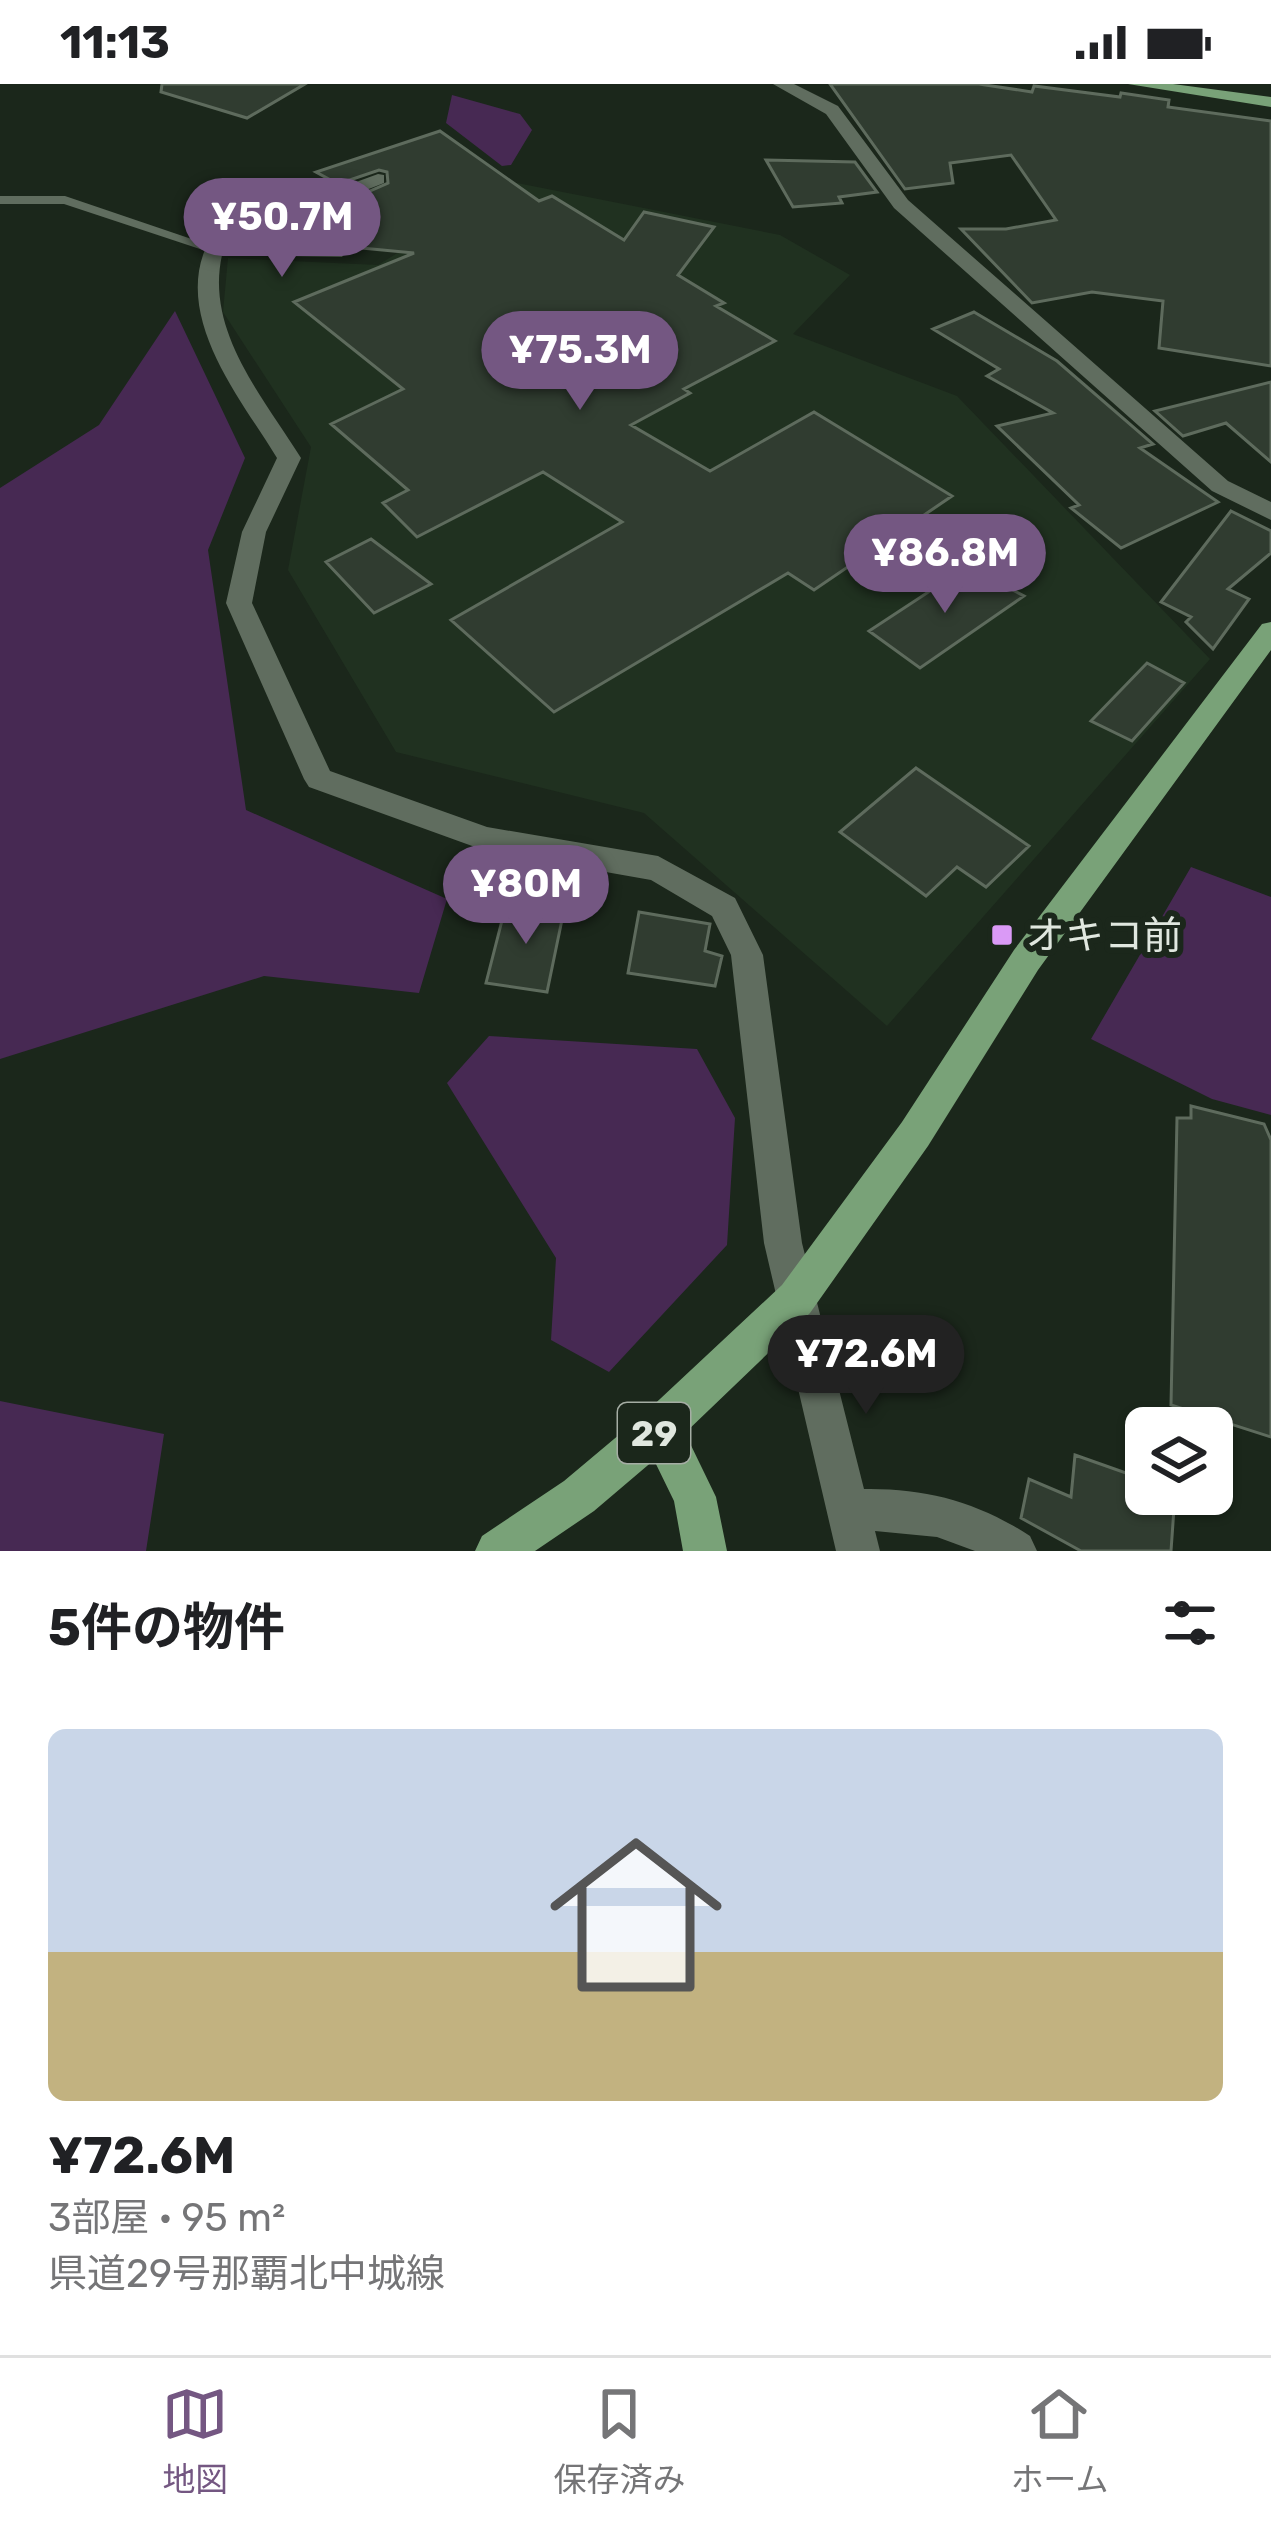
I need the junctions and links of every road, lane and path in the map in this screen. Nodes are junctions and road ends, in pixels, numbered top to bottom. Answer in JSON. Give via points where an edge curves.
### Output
{"nodes":[{"id":1,"x":781,"y":84,"type":"edge"},
{"id":2,"x":1136,"y":84,"type":"edge"},
{"id":3,"x":1271,"y":102,"type":"edge"},
{"id":4,"x":378,"y":179,"type":"dead end"},
{"id":5,"x":0,"y":200,"type":"edge"},
{"id":6,"x":214,"y":249,"type":"junction"},
{"id":7,"x":278,"y":252,"type":"junction"},
{"id":8,"x":335,"y":254,"type":"dead end"},
{"id":9,"x":1271,"y":512,"type":"edge"},
{"id":10,"x":1271,"y":632,"type":"edge"},
{"id":11,"x":796,"y":1299,"type":"junction"},
{"id":12,"x":660,"y":1428,"type":"junction"},
{"id":13,"x":854,"y":1530,"type":"edge"},
{"id":14,"x":497,"y":1551,"type":"edge"},
{"id":15,"x":705,"y":1551,"type":"edge"},
{"id":16,"x":1015,"y":1551,"type":"edge"}],
"edges":[{"from":1,"to":9,"type":"street","via":[[832,110],[901,205],[1220,486]]},
{"from":2,"to":3,"type":"main road"},
{"from":4,"to":7,"type":"street","via":[[303,208]]},
{"from":5,"to":6,"type":"lane","via":[[65,200]]},
{"from":6,"to":7,"type":"street"},
{"from":6,"to":11,"type":"street","via":[[206,269],[214,329],[289,458],[254,532],[239,603],[319,779],[486,839],[658,869],[724,907],[746,955],[774,1192]]},
{"from":7,"to":8,"type":"street"},
{"from":10,"to":11,"type":"main road","number":"29","via":[[1026,960]]},
{"from":11,"to":12,"type":"main road","number":"29"},
{"from":11,"to":13,"type":"street"},
{"from":12,"to":14,"type":"main road","number":"29"},
{"from":12,"to":15,"type":"main road","number":"29","via":[[695,1497]]},
{"from":13,"to":16,"type":"street","via":[[922,1509],[979,1526]]}]}
